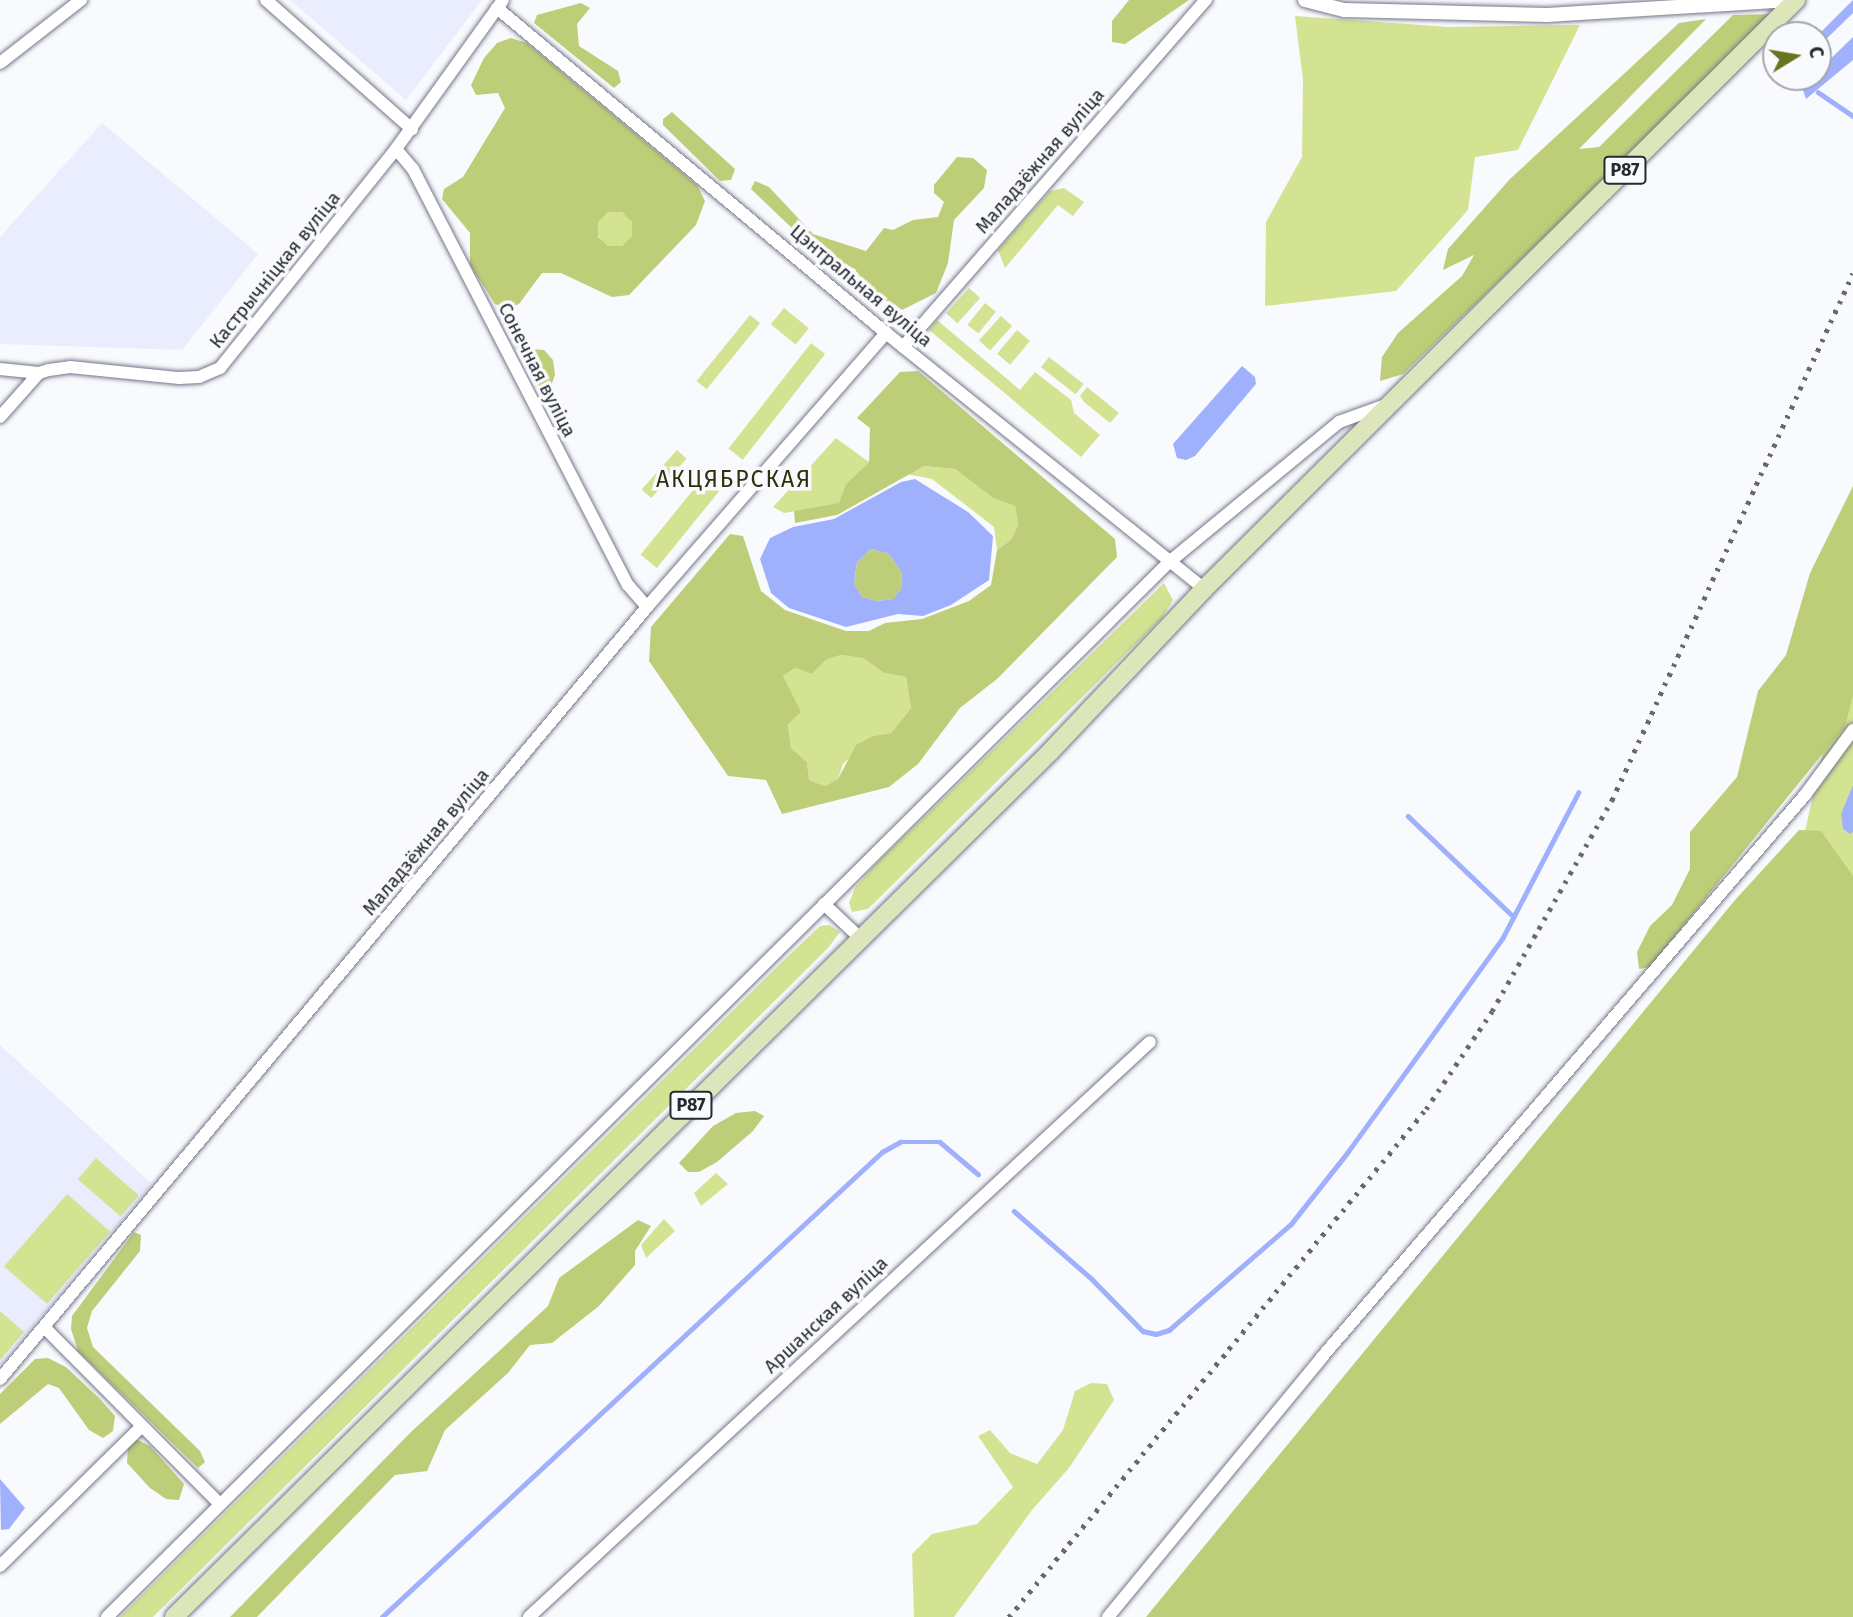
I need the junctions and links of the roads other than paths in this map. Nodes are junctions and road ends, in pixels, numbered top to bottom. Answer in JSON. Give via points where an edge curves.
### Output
{"nodes":[{"id":1,"x":81,"y":0,"type":"edge"},
{"id":2,"x":266,"y":0,"type":"edge"},
{"id":3,"x":1206,"y":0,"type":"edge"},
{"id":4,"x":1305,"y":0,"type":"edge"},
{"id":5,"x":1793,"y":0,"type":"edge"},
{"id":6,"x":500,"y":4,"type":"edge"},
{"id":7,"x":0,"y":63,"type":"edge"},
{"id":8,"x":412,"y":128,"type":"junction"},
{"id":9,"x":396,"y":149,"type":"junction"},
{"id":10,"x":886,"y":333,"type":"junction"},
{"id":11,"x":903,"y":347,"type":"junction"},
{"id":12,"x":0,"y":369,"type":"edge"},
{"id":13,"x":39,"y":373,"type":"junction"},
{"id":14,"x":1390,"y":404,"type":"junction"},
{"id":15,"x":0,"y":417,"type":"edge"},
{"id":16,"x":1168,"y":564,"type":"junction"},
{"id":17,"x":1204,"y":589,"type":"junction"},
{"id":18,"x":647,"y":607,"type":"junction"},
{"id":19,"x":1853,"y":730,"type":"edge"},
{"id":20,"x":824,"y":904,"type":"junction"},
{"id":21,"x":860,"y":938,"type":"junction"},
{"id":22,"x":1150,"y":1042,"type":"dead end"},
{"id":23,"x":46,"y":1329,"type":"junction"},
{"id":24,"x":0,"y":1379,"type":"edge"},
{"id":25,"x":142,"y":1426,"type":"junction"},
{"id":26,"x":220,"y":1504,"type":"junction"},
{"id":27,"x":0,"y":1566,"type":"edge"},
{"id":28,"x":107,"y":1617,"type":"edge"},
{"id":29,"x":174,"y":1617,"type":"edge"},
{"id":30,"x":529,"y":1617,"type":"edge"},
{"id":31,"x":1108,"y":1617,"type":"edge"}],
"edges":[{"from":1,"to":7,"type":"street"},
{"from":2,"to":8,"type":"street"},
{"from":3,"to":11,"type":"street","name":"Маладзёжная вуліца"},
{"from":4,"to":5,"type":"street","via":[[1344,10],[1548,15]]},
{"from":5,"to":14,"type":"main road","number":"Р87"},
{"from":6,"to":8,"type":"street","name":"Кастрычніцкая вуліца"},
{"from":6,"to":10,"type":"street","name":"Цэнтральная вуліца"},
{"from":8,"to":9,"type":"street","name":"Кастрычніцкая вуліца"},
{"from":9,"to":13,"type":"street","name":"Кастрычніцкая вуліца","via":[[220,368],[199,377],[179,378],[70,367]]},
{"from":9,"to":18,"type":"street","name":"Сонечная вуліца","via":[[412,169],[628,585]]},
{"from":10,"to":11,"type":"street","name":"Цэнтральная вуліца"},
{"from":10,"to":18,"type":"street","name":"Маладзёжная вуліца"},
{"from":11,"to":16,"type":"street","name":"Цэнтральная вуліца"},
{"from":12,"to":13,"type":"street","name":"Кастрычніцкая вуліца"},
{"from":13,"to":15,"type":"street"},
{"from":14,"to":16,"type":"street","via":[[1339,422]]},
{"from":14,"to":17,"type":"main road","number":"Р87"},
{"from":16,"to":17,"type":"street","name":"Цэнтральная вуліца"},
{"from":16,"to":20,"type":"street"},
{"from":17,"to":21,"type":"main road","number":"Р87","via":[[1050,752]]},
{"from":18,"to":23,"type":"street","name":"Маладзёжная вуліца"},
{"from":19,"to":31,"type":"street","via":[[1805,795],[1322,1357]]},
{"from":20,"to":21,"type":"street"},
{"from":20,"to":26,"type":"street"},
{"from":21,"to":29,"type":"main road","number":"Р87"},
{"from":22,"to":30,"type":"street","name":"Аршанская вуліца"},
{"from":23,"to":24,"type":"street","name":"Маладзёжная вуліца"},
{"from":23,"to":25,"type":"street"},
{"from":25,"to":26,"type":"street"},
{"from":25,"to":27,"type":"street"},
{"from":26,"to":28,"type":"street"}]}
